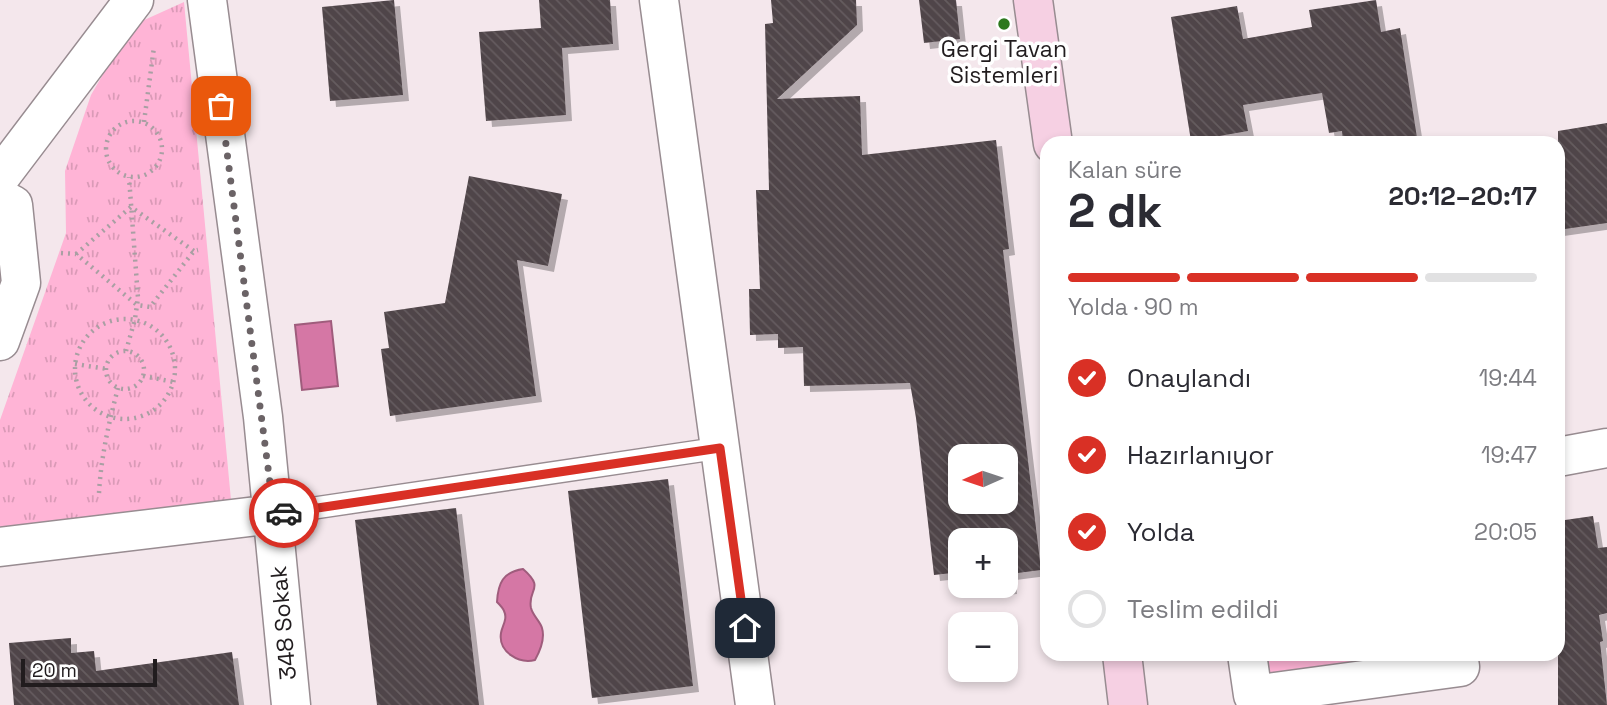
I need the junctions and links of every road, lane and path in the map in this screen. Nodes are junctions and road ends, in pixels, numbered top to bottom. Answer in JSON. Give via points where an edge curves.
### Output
{"nodes":[{"id":1,"x":134,"y":0,"type":"edge"},
{"id":2,"x":207,"y":0,"type":"edge"},
{"id":3,"x":659,"y":0,"type":"edge"},
{"id":4,"x":1033,"y":0,"type":"edge"},
{"id":5,"x":155,"y":41,"type":"dead end"},
{"id":6,"x":144,"y":122,"type":"junction"},
{"id":7,"x":1052,"y":136,"type":"edge"},
{"id":8,"x":0,"y":177,"type":"edge"},
{"id":9,"x":129,"y":177,"type":"junction"},
{"id":10,"x":0,"y":198,"type":"edge"},
{"id":11,"x":131,"y":207,"type":"junction"},
{"id":12,"x":239,"y":237,"type":"junction"},
{"id":13,"x":194,"y":251,"type":"junction"},
{"id":14,"x":76,"y":254,"type":"junction"},
{"id":15,"x":19,"y":266,"type":"junction"},
{"id":16,"x":137,"y":305,"type":"junction"},
{"id":17,"x":135,"y":319,"type":"junction"},
{"id":18,"x":0,"y":341,"type":"edge"},
{"id":19,"x":126,"y":351,"type":"junction"},
{"id":20,"x":75,"y":364,"type":"junction"},
{"id":21,"x":107,"y":369,"type":"junction"},
{"id":22,"x":143,"y":376,"type":"junction"},
{"id":23,"x":174,"y":382,"type":"junction"},
{"id":24,"x":118,"y":388,"type":"junction"},
{"id":25,"x":110,"y":418,"type":"junction"},
{"id":26,"x":720,"y":448,"type":"junction"},
{"id":27,"x":1607,"y":448,"type":"edge"},
{"id":28,"x":1565,"y":456,"type":"edge"},
{"id":29,"x":274,"y":514,"type":"junction"},
{"id":30,"x":97,"y":535,"type":"junction"},
{"id":31,"x":0,"y":547,"type":"edge"},
{"id":32,"x":1123,"y":661,"type":"edge"},
{"id":33,"x":1248,"y":661,"type":"edge"},
{"id":34,"x":1459,"y":661,"type":"edge"},
{"id":35,"x":291,"y":705,"type":"edge"},
{"id":36,"x":755,"y":705,"type":"edge"},
{"id":37,"x":1128,"y":705,"type":"edge"}],
"edges":[{"from":1,"to":8,"type":"street"},
{"from":2,"to":12,"type":"street","name":"348 Sokak"},
{"from":3,"to":26,"type":"street"},
{"from":4,"to":7,"type":"street"},
{"from":5,"to":6,"type":"path"},
{"from":6,"to":9,"type":"path","via":[[161,142],[160,160],[147,174]]},
{"from":6,"to":9,"type":"path","via":[[126,121],[110,132],[106,141],[107,160]]},
{"from":9,"to":11,"type":"path"},
{"from":10,"to":15,"type":"street","via":[[13,205]]},
{"from":11,"to":13,"type":"path"},
{"from":11,"to":14,"type":"path"},
{"from":11,"to":16,"type":"path"},
{"from":12,"to":13,"type":"path"},
{"from":12,"to":29,"type":"street","name":"348 Sokak"},
{"from":13,"to":16,"type":"path","via":[[150,307]]},
{"from":14,"to":15,"type":"path"},
{"from":14,"to":16,"type":"path"},
{"from":15,"to":18,"type":"street"},
{"from":16,"to":17,"type":"path"},
{"from":17,"to":19,"type":"path"},
{"from":17,"to":20,"type":"path","via":[[103,323],[89,333]]},
{"from":17,"to":23,"type":"path","via":[[163,335],[176,365]]},
{"from":19,"to":21,"type":"path","via":[[111,358]]},
{"from":19,"to":22,"type":"path","via":[[141,360]]},
{"from":20,"to":21,"type":"path"},
{"from":20,"to":25,"type":"path","via":[[83,397],[94,410]]},
{"from":21,"to":24,"type":"path"},
{"from":22,"to":23,"type":"path"},
{"from":22,"to":24,"type":"path","via":[[131,388]]},
{"from":23,"to":25,"type":"path","via":[[157,409],[143,417]]},
{"from":24,"to":25,"type":"path"},
{"from":25,"to":30,"type":"path","via":[[100,472]]},
{"from":26,"to":29,"type":"lane"},
{"from":26,"to":36,"type":"street"},
{"from":27,"to":28,"type":"street"},
{"from":29,"to":30,"type":"street"},
{"from":29,"to":35,"type":"street","name":"348 Sokak"},
{"from":30,"to":31,"type":"street"},
{"from":32,"to":37,"type":"street"},
{"from":33,"to":34,"type":"street","via":[[1253,695],[1460,667]]}]}
